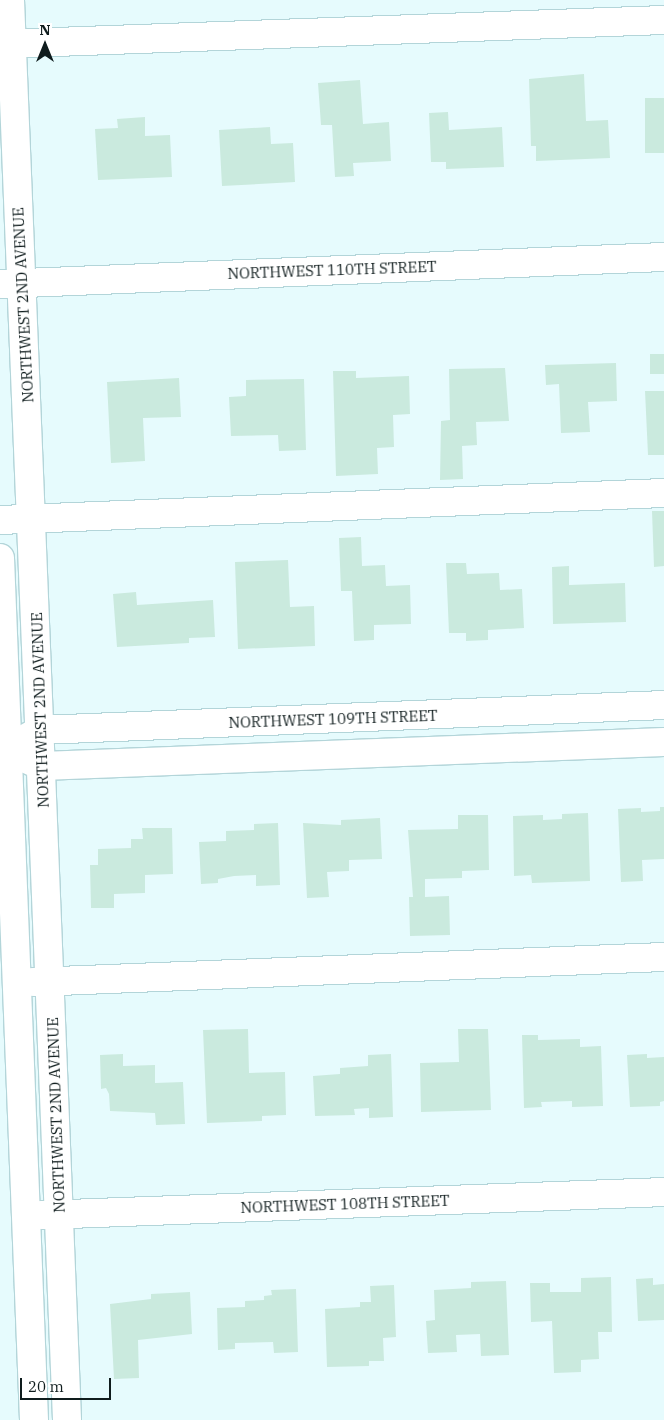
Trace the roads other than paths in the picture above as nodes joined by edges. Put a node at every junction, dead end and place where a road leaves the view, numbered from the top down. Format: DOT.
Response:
graph roads {
  1 [pos="10,0"];
  2 [pos="664,20"];
  3 [pos="5,44"];
  4 [pos="664,257"];
  5 [pos="11,284"];
  6 [pos="664,493"];
  7 [pos="32,518"];
  8 [pos="0,520"];
  9 [pos="0,558"];
  10 [pos="652,706"];
  11 [pos="361,718"];
  12 [pos="40,730"];
  13 [pos="653,742"];
  14 [pos="3,749"];
  15 [pos="363,753"];
  16 [pos="42,766"];
  17 [pos="664,957"];
  18 [pos="51,982"];
  19 [pos="16,983"];
  20 [pos="664,1192"];
  21 [pos="60,1214"];
  22 [pos="25,1215"];
  23 [pos="34,1420"];
  24 [pos="67,1420"];
  1 -- 3 [label="street, NORTHWEST 2ND AVENUE"];
  2 -- 3 [label="street"];
  3 -- 5 [label="street, NORTHWEST 2ND AVENUE"];
  4 -- 5 [label="street, NORTHWEST 110TH STREET"];
  5 -- 7 [label="street, NORTHWEST 2ND AVENUE"];
  6 -- 7 [label="street"];
  7 -- 8 [label="street"];
  7 -- 12 [label="street, NORTHWEST 2ND AVENUE"];
  9 -- 14 [label="street"];
  10 -- 11 [label="street, NORTHWEST 109TH STREET"];
  10 -- 13 [label="street"];
  11 -- 12 [label="street, NORTHWEST 109TH STREET"];
  11 -- 15 [label="street"];
  12 -- 14 [label="street, NORTHWEST 109TH STREET"];
  12 -- 16 [label="street, NORTHWEST 2ND AVENUE"];
  13 -- 15 [label="street"];
  14 -- 16 [label="street"];
  14 -- 19 [label="street"];
  15 -- 16 [label="street"];
  16 -- 18 [label="street, NORTHWEST 2ND AVENUE"];
  17 -- 18 [label="street"];
  18 -- 19 [label="street"];
  18 -- 21 [label="street, NORTHWEST 2ND AVENUE"];
  19 -- 22 [label="street"];
  20 -- 21 [label="street, NORTHWEST 108TH STREET"];
  21 -- 22 [label="street, NORTHWEST 108TH STREET"];
  21 -- 24 [label="street, NORTHWEST 2ND AVENUE"];
  22 -- 23 [label="street"];
}
